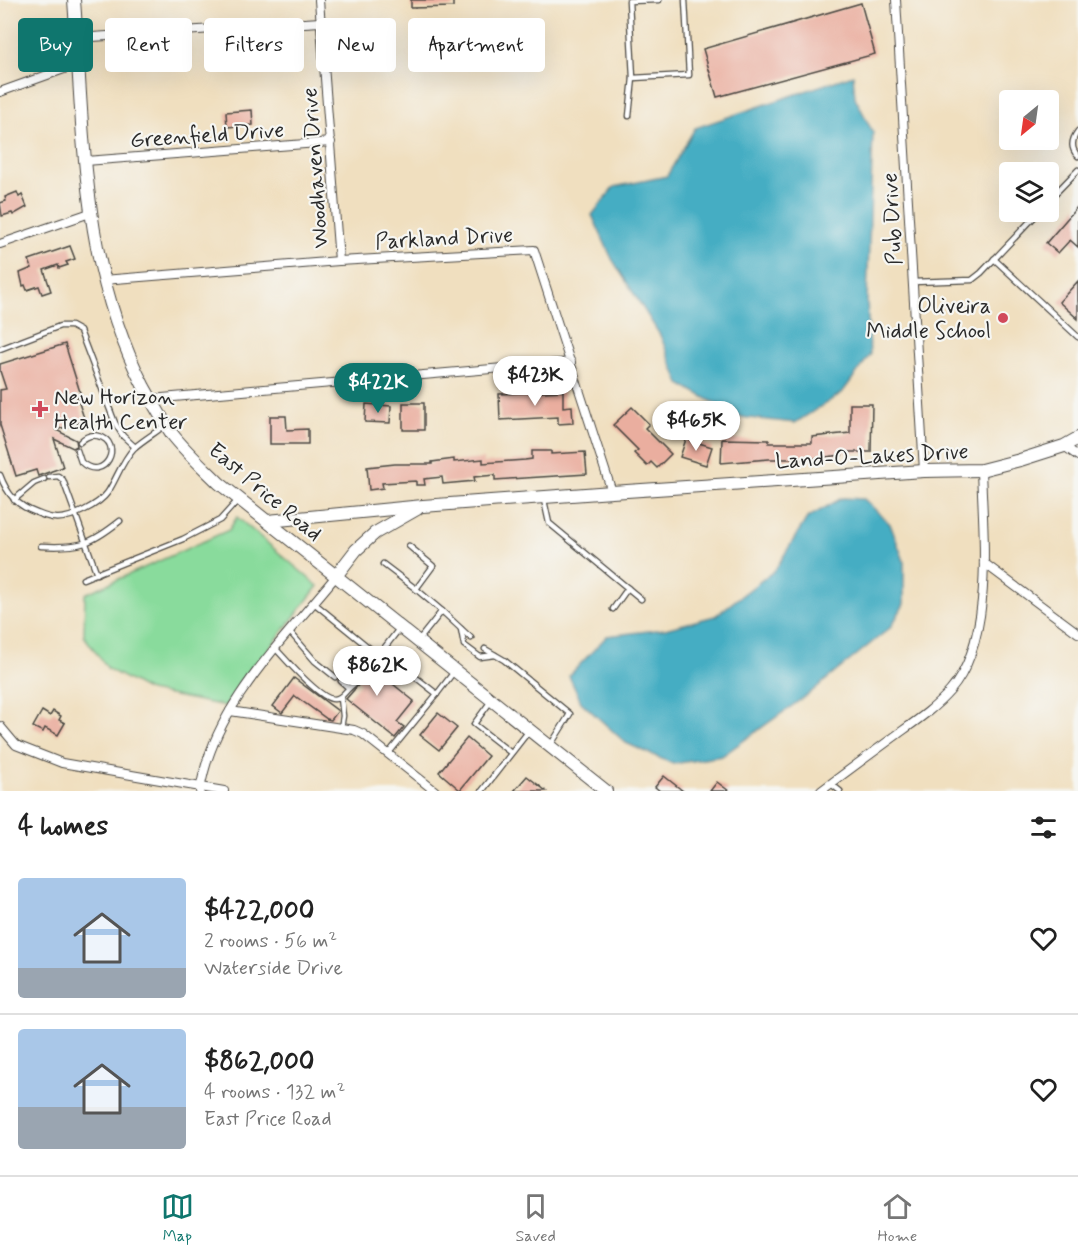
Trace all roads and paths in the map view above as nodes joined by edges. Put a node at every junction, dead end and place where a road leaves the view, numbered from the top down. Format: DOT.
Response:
graph roads {
  1 [pos="74,0"];
  2 [pos="319,0"];
  3 [pos="659,0"];
  4 [pos="685,0"];
  5 [pos="896,0"];
  6 [pos="75,18"];
  7 [pos="320,18"];
  8 [pos="316,22"];
  9 [pos="93,37"];
  10 [pos="56,72"];
  11 [pos="79,72"];
  12 [pos="325,72"];
  13 [pos="633,78"];
  14 [pos="0,92"];
  15 [pos="628,116"];
  16 [pos="1078,131"];
  17 [pos="331,142"];
  18 [pos="1078,156"];
  19 [pos="86,161"];
  20 [pos="1078,170"];
  21 [pos="1059,190"];
  22 [pos="90,213"];
  23 [pos="1029,222"];
  24 [pos="0,244"];
  25 [pos="994,259"];
  26 [pos="339,261"];
  27 [pos="103,280"];
  28 [pos="913,282"];
  29 [pos="1078,337"];
  30 [pos="0,349"];
  31 [pos="571,362"];
  32 [pos="151,399"];
  33 [pos="167,425"];
  34 [pos="1078,438"];
  35 [pos="80,442"];
  36 [pos="1064,446"];
  37 [pos="135,447"];
  38 [pos="77,450"];
  39 [pos="1078,456"];
  40 [pos="109,460"];
  41 [pos="121,467"];
  42 [pos="981,470"];
  43 [pos="924,471"];
  44 [pos="0,475"];
  45 [pos="612,492"];
  46 [pos="543,497"];
  47 [pos="239,498"];
  48 [pos="14,500"];
  49 [pos="423,506"];
  50 [pos="76,514"];
  51 [pos="120,521"];
  52 [pos="268,521"];
  53 [pos="86,544"];
  54 [pos="41,546"];
  55 [pos="409,546"];
  56 [pos="984,563"];
  57 [pos="383,564"];
  58 [pos="97,574"];
  59 [pos="336,576"];
  60 [pos="84,579"];
  61 [pos="628,588"];
  62 [pos="416,589"];
  63 [pos="641,599"];
  64 [pos="314,603"];
  65 [pos="613,609"];
  66 [pos="442,611"];
  67 [pos="400,627"];
  68 [pos="461,628"];
  69 [pos="290,632"];
  70 [pos="1078,633"];
  71 [pos="471,638"];
  72 [pos="418,641"];
  73 [pos="276,649"];
  74 [pos="485,649"];
  75 [pos="380,651"];
  76 [pos="495,655"];
  77 [pos="366,669"];
  78 [pos="455,671"];
  79 [pos="335,677"];
  80 [pos="341,681"];
  81 [pos="356,682"];
  82 [pos="349,688"];
  83 [pos="437,694"];
  84 [pos="340,698"];
  85 [pos="492,700"];
  86 [pos="230,711"];
  87 [pos="0,726"];
  88 [pos="341,728"];
  89 [pos="530,730"];
  90 [pos="550,746"];
  91 [pos="511,753"];
  92 [pos="388,754"];
  93 [pos="831,784"];
  94 [pos="200,789"];
  95 [pos="224,791"];
  96 [pos="435,791"];
  97 [pos="482,791"];
  98 [pos="606,791"];
  99 [pos="820,791"];
  100 [pos="840,791"];
  1 -- 6 [label="main road, East Price Road"];
  2 -- 7 [label="street, Woodhaven Drive"];
  3 -- 13 [label="lane"];
  4 -- 13 [label="lane"];
  5 -- 28 [label="street, Pub Drive"];
  8 -- 9 [label="street"];
  10 -- 14 [label="street"];
  11 -- 19 [label="main road, East Price Road"];
  12 -- 17 [label="street, Woodhaven Drive"];
  13 -- 15 [label="lane"];
  16 -- 18 [label="lane"];
  17 -- 19 [label="street, Greenfield Drive"];
  17 -- 26 [label="street, Woodhaven Drive"];
  19 -- 22 [label="main road, East Price Road"];
  20 -- 21 [label="lane"];
  22 -- 24 [label="street"];
  22 -- 27 [label="main road, East Price Road"];
  23 -- 25 [label="lane"];
  25 -- 28 [label="lane"];
  25 -- 29 [label="lane"];
  26 -- 27 [label="street, Parkland Drive"];
  26 -- 31 [label="street, Parkland Drive"];
  27 -- 32 [label="main road, East Price Road"];
  28 -- 43 [label="street, Pub Drive"];
  30 -- 37 [label="lane"];
  31 -- 32 [label="street"];
  31 -- 45 [label="street, Parkland Drive"];
  32 -- 33 [label="main road, East Price Road"];
  33 -- 37 [label="lane"];
  33 -- 47 [label="main road, East Price Road"];
  34 -- 36 [label="main road, Land-O-Lakes Drive"];
  35 -- 40 [label="lane"];
  36 -- 39 [label="street"];
  36 -- 42 [label="main road, Land-O-Lakes Drive"];
  37 -- 41 [label="lane"];
  38 -- 40 [label="lane"];
  40 -- 41 [label="lane"];
  41 -- 50 [label="lane"];
  42 -- 43 [label="main road, Land-O-Lakes Drive"];
  42 -- 56 [label="street"];
  43 -- 45 [label="main road, Land-O-Lakes Drive"];
  44 -- 48 [label="lane"];
  45 -- 46 [label="main road, Land-O-Lakes Drive"];
  46 -- 49 [label="main road, Land-O-Lakes Drive"];
  46 -- 61 [label="lane"];
  47 -- 52 [label="main road, East Price Road"];
  47 -- 58 [label="lane"];
  48 -- 50 [label="lane"];
  48 -- 50 [label="lane"];
  49 -- 52 [label="main road"];
  49 -- 59 [label="main road, Land-O-Lakes Drive"];
  50 -- 53 [label="lane"];
  51 -- 53 [label="lane"];
  52 -- 59 [label="main road, East Price Road"];
  53 -- 54 [label="lane"];
  53 -- 58 [label="lane"];
  55 -- 62 [label="lane"];
  56 -- 70 [label="street"];
  56 -- 93 [label="street"];
  57 -- 62 [label="lane"];
  58 -- 60 [label="lane"];
  59 -- 64 [label="street, Land-O-Lakes Drive"];
  59 -- 67 [label="main road, East Price Road"];
  61 -- 63 [label="lane"];
  61 -- 65 [label="lane"];
  62 -- 66 [label="lane"];
  64 -- 69 [label="street, Land-O-Lakes Drive"];
  64 -- 75 [label="lane"];
  66 -- 68 [label="lane"];
  66 -- 72 [label="lane"];
  67 -- 72 [label="main road, East Price Road"];
  67 -- 75 [label="lane"];
  68 -- 71 [label="lane"];
  68 -- 76 [label="lane"];
  69 -- 73 [label="street, Land-O-Lakes Drive"];
  69 -- 79 [label="lane"];
  72 -- 78 [label="main road, East Price Road"];
  73 -- 84 [label="lane"];
  73 -- 86 [label="street, Land-O-Lakes Drive"];
  74 -- 76 [label="lane"];
  75 -- 77 [label="lane"];
  75 -- 83 [label="lane"];
  76 -- 90 [label="lane"];
  78 -- 83 [label="lane"];
  78 -- 85 [label="main road, East Price Road"];
  80 -- 82 [label="lane"];
  81 -- 82 [label="lane"];
  82 -- 84 [label="lane"];
  83 -- 92 [label="lane"];
  84 -- 88 [label="lane"];
  85 -- 89 [label="main road, East Price Road"];
  85 -- 91 [label="lane"];
  86 -- 88 [label="street"];
  86 -- 94 [label="street, Land-O-Lakes Drive"];
  87 -- 94 [label="street"];
  88 -- 92 [label="street"];
  89 -- 90 [label="main road, East Price Road"];
  89 -- 91 [label="lane"];
  90 -- 98 [label="main road, East Price Road"];
  91 -- 97 [label="lane"];
  92 -- 96 [label="street"];
  93 -- 99 [label="street"];
  93 -- 100 [label="lane"];
  94 -- 95 [label="street"];
}
